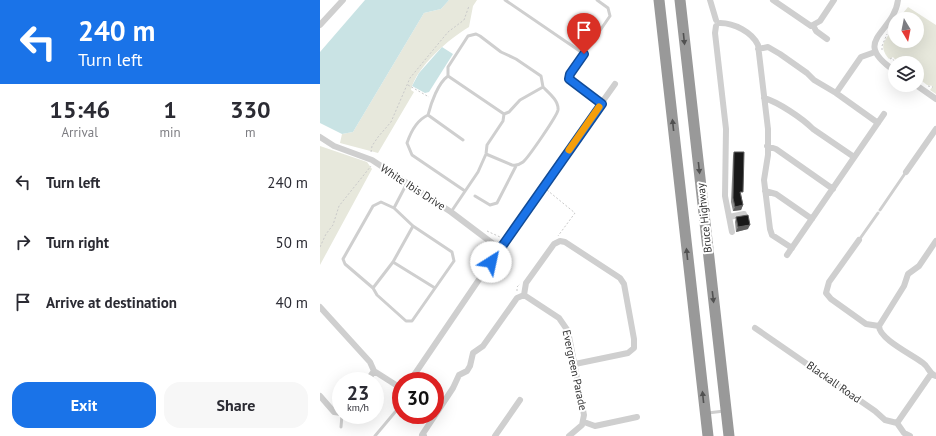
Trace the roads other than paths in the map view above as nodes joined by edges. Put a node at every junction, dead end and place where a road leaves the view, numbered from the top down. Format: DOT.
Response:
graph roads {
  1 [pos="343,0"];
  2 [pos="505,0"];
  3 [pos="597,0"];
  4 [pos="659,0"];
  5 [pos="680,0"];
  6 [pos="710,0"];
  7 [pos="773,0"];
  8 [pos="834,0"];
  9 [pos="898,0"];
  10 [pos="717,23"];
  11 [pos="320,25"];
  12 [pos="813,25"];
  13 [pos="827,39"];
  14 [pos="758,49"];
  15 [pos="875,52"];
  16 [pos="584,54"];
  17 [pos="888,66"];
  18 [pos="448,76"];
  19 [pos="615,84"];
  20 [pos="543,87"];
  21 [pos="924,91"];
  22 [pos="836,93"];
  23 [pos="764,98"];
  24 [pos="936,99"];
  25 [pos="602,104"];
  26 [pos="504,114"];
  27 [pos="884,114"];
  28 [pos="428,115"];
  29 [pos="878,123"];
  30 [pos="936,129"];
  31 [pos="320,137"];
  32 [pos="463,140"];
  33 [pos="767,146"];
  34 [pos="486,154"];
  35 [pos="854,157"];
  36 [pos="516,166"];
  37 [pos="906,172"];
  38 [pos="407,183"];
  39 [pos="833,189"];
  40 [pos="465,191"];
  41 [pos="765,191"];
  42 [pos="476,196"];
  43 [pos="394,208"];
  44 [pos="451,212"];
  45 [pos="744,214"];
  46 [pos="729,217"];
  47 [pos="812,219"];
  48 [pos="413,226"];
  49 [pos="732,232"];
  50 [pos="859,240"];
  51 [pos="936,241"];
  52 [pos="792,248"];
  53 [pos="500,249"];
  54 [pos="787,255"];
  55 [pos="393,262"];
  56 [pos="374,288"];
  57 [pos="435,288"];
  58 [pos="524,295"];
  59 [pos="320,307"];
  60 [pos="878,326"];
  61 [pos="755,328"];
  62 [pos="575,364"];
  63 [pos="374,372"];
  64 [pos="416,372"];
  65 [pos="934,375"];
  66 [pos="320,396"];
  67 [pos="520,400"];
  68 [pos="332,410"];
  69 [pos="726,411"];
  70 [pos="705,413"];
  71 [pos="392,416"];
  72 [pos="637,418"];
  73 [pos="584,422"];
  74 [pos="897,423"];
  75 [pos="342,424"];
  76 [pos="342,427"];
  77 [pos="375,436"];
  78 [pos="423,436"];
  79 [pos="495,436"];
  80 [pos="569,436"];
  81 [pos="708,436"];
  82 [pos="729,436"];
  83 [pos="910,436"];
  1 -- 11 [label="street"];
  2 -- 16 [label="lane"];
  3 -- 16 [label="lane"];
  70 -- 4 [label="highway, Bruce Highway, one-way"];
  5 -- 69 [label="highway, Bruce Highway, one-way"];
  6 -- 10 [label="street"];
  7 -- 12 [label="street"];
  8 -- 12 [label="street"];
  9 -- 15 [label="street"];
  10 -- 14 [label="street"];
  10 -- 46 [label="street"];
  12 -- 13 [label="street"];
  14 -- 22 [label="street"];
  14 -- 23 [label="street"];
  15 -- 17 [label="street"];
  15 -- 22 [label="street"];
  16 -- 25 [label="lane"];
  18 -- 20 [label="lane"];
  18 -- 26 [label="lane"];
  18 -- 28 [label="lane"];
  19 -- 25 [label="street"];
  20 -- 26 [label="lane"];
  20 -- 36 [label="lane"];
  21 -- 24 [label="street"];
  22 -- 29 [label="street"];
  23 -- 33 [label="street"];
  23 -- 35 [label="street"];
  25 -- 53 [label="street"];
  26 -- 34 [label="lane"];
  27 -- 29 [label="street"];
  28 -- 32 [label="lane"];
  28 -- 40 [label="lane"];
  29 -- 35 [label="street"];
  30 -- 37 [label="street"];
  31 -- 38 [label="street, White Ibis Drive"];
  33 -- 39 [label="street"];
  33 -- 41 [label="street"];
  34 -- 36 [label="lane"];
  34 -- 40 [label="lane"];
  35 -- 39 [label="street"];
  36 -- 42 [label="lane"];
  37 -- 50 [label="lane"];
  38 -- 43 [label="lane"];
  38 -- 44 [label="street, White Ibis Drive"];
  39 -- 47 [label="street"];
  40 -- 44 [label="lane"];
  41 -- 47 [label="street"];
  41 -- 52 [label="street"];
  43 -- 48 [label="lane"];
  43 -- 56 [label="lane"];
  44 -- 53 [label="street, White Ibis Drive"];
  45 -- 46 [label="street"];
  46 -- 49 [label="street"];
  47 -- 52 [label="street"];
  48 -- 55 [label="lane"];
  48 -- 57 [label="lane"];
  50 -- 60 [label="street"];
  51 -- 60 [label="street"];
  52 -- 54 [label="street"];
  53 -- 64 [label="street"];
  55 -- 56 [label="lane"];
  55 -- 57 [label="lane"];
  56 -- 57 [label="lane"];
  58 -- 62 [label="street, Evergreen Parade"];
  58 -- 62 [label="street"];
  58 -- 78 [label="street"];
  59 -- 63 [label="street"];
  60 -- 65 [label="street"];
  61 -- 74 [label="street, Blackall Road"];
  62 -- 73 [label="street, Evergreen Parade"];
  65 -- 74 [label="street"];
  66 -- 68 [label="street"];
  67 -- 79 [label="street"];
  69 -- 70 [label="lane"];
  69 -- 82 [label="highway, Bruce Highway"];
  70 -- 81 [label="highway, Bruce Highway"];
  71 -- 77 [label="lane"];
  72 -- 73 [label="street"];
  73 -- 80 [label="street, Evergreen Parade"];
  74 -- 83 [label="street, Blackall Road"];
  75 -- 76 [label="lane"];
}
